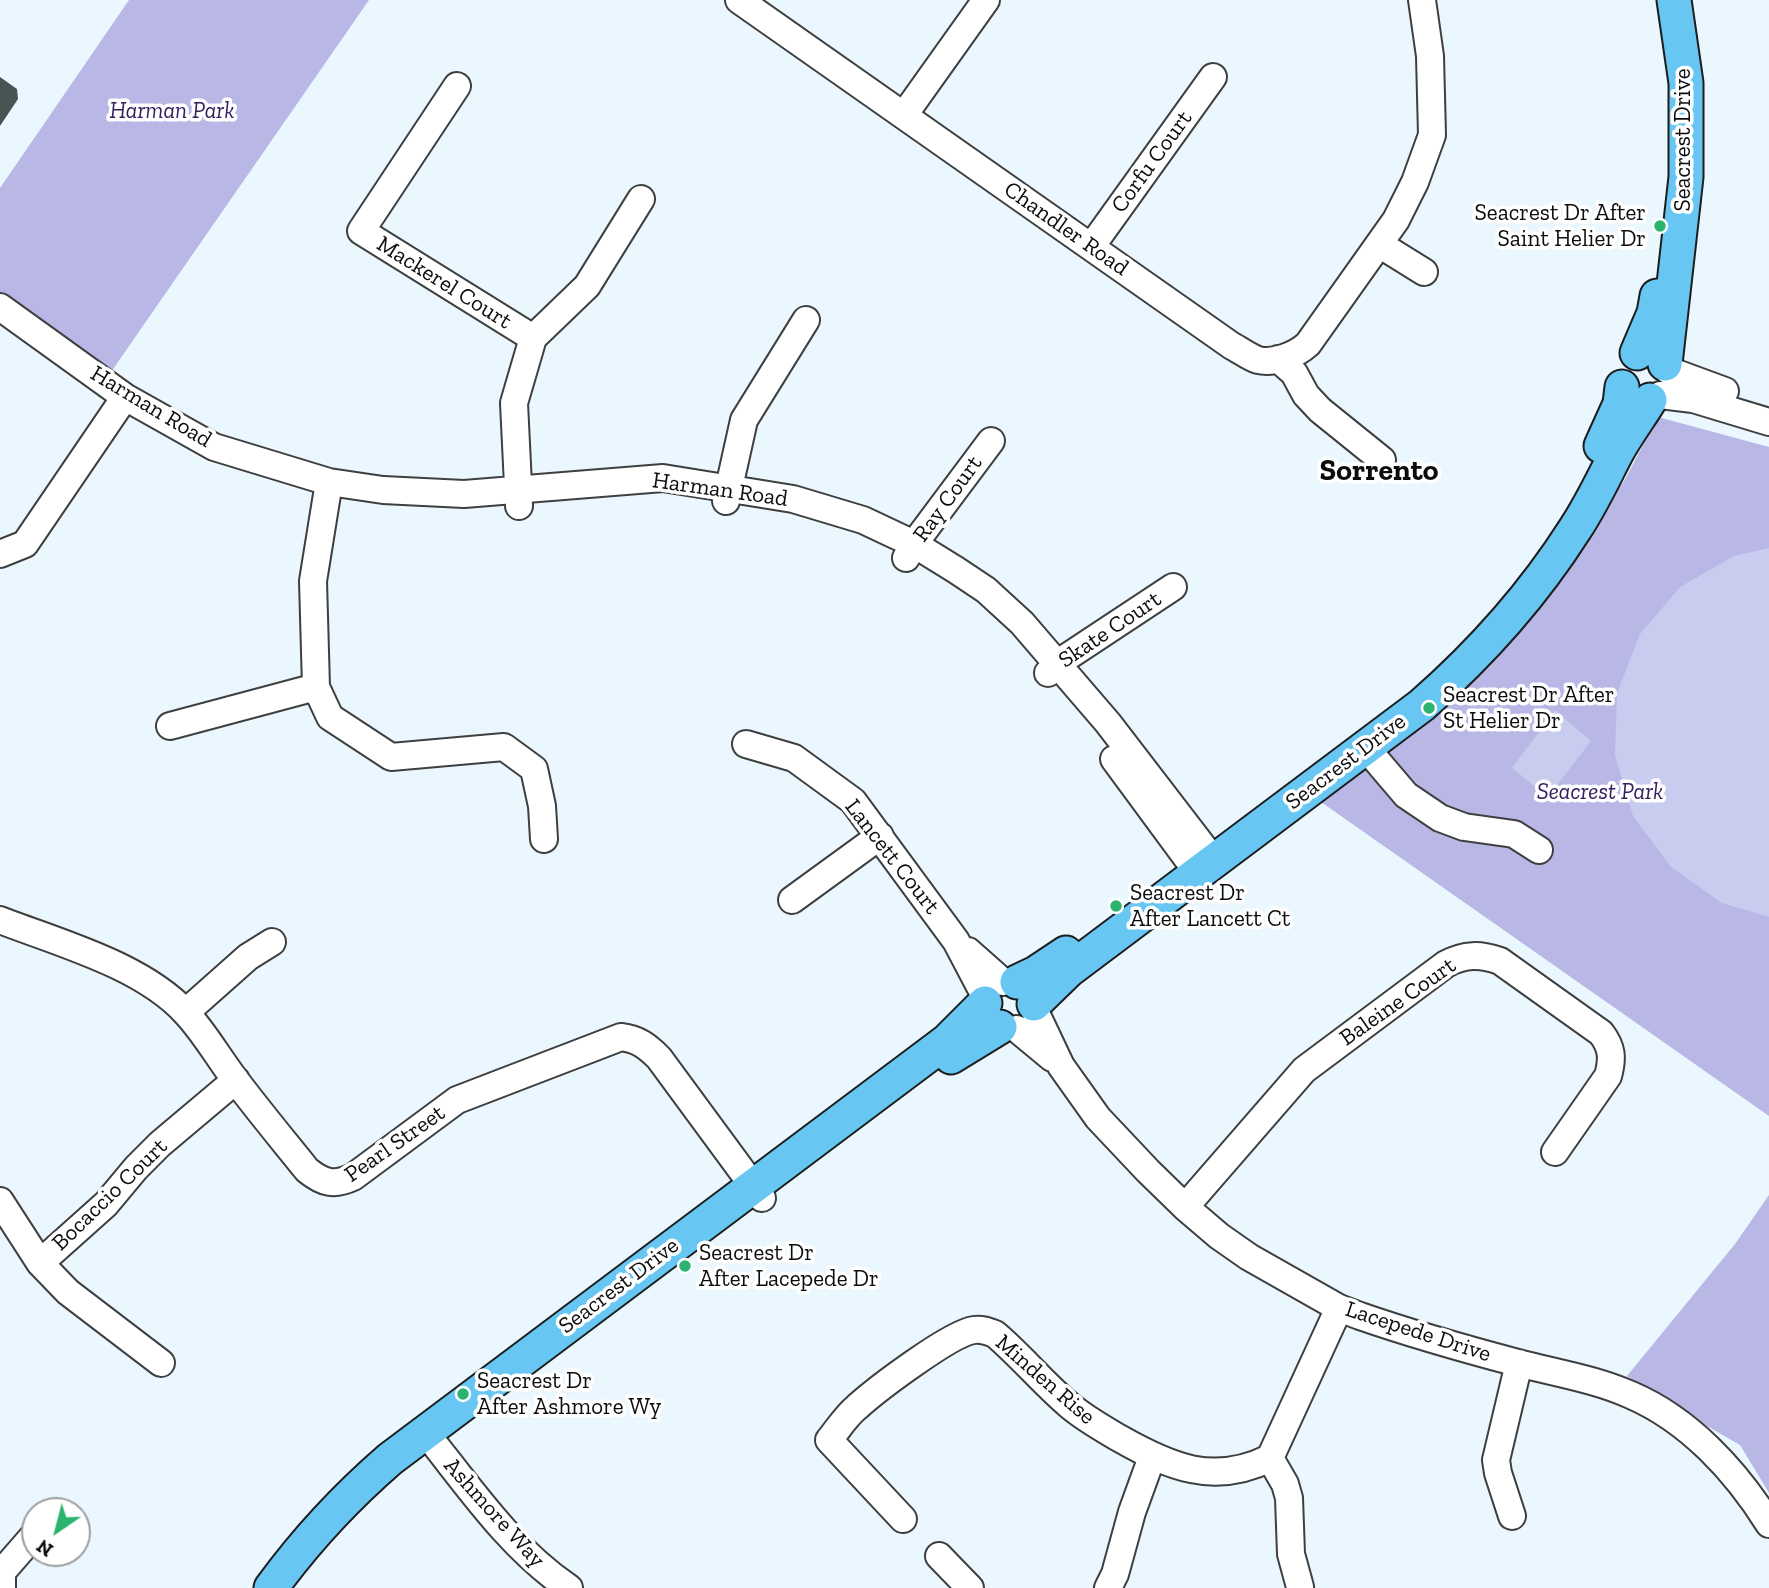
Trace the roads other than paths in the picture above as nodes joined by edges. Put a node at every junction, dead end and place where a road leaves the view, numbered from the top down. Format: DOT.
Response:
graph roads {
  1 [pos="739,0"];
  2 [pos="986,0"];
  3 [pos="1422,0"];
  4 [pos="1661,0"];
  5 [pos="1674,0"];
  6 [pos="1213,76"];
  7 [pos="457,86"];
  8 [pos="904,115"];
  9 [pos="641,199"];
  10 [pos="1379,244"];
  11 [pos="1091,247"];
  12 [pos="1424,272"];
  13 [pos="0,307"];
  14 [pos="806,320"];
  15 [pos="0,324"];
  16 [pos="533,338"];
  17 [pos="1278,359"];
  18 [pos="1650,378"];
  19 [pos="121,403"];
  20 [pos="1769,405"];
  21 [pos="1769,422"];
  22 [pos="991,442"];
  23 [pos="1382,460"];
  24 [pos="328,490"];
  25 [pos="727,494"];
  26 [pos="518,498"];
  27 [pos="910,551"];
  28 [pos="0,554"];
  29 [pos="1173,587"];
  30 [pos="1053,668"];
  31 [pos="316,687"];
  32 [pos="170,726"];
  33 [pos="746,744"];
  34 [pos="1366,748"];
  35 [pos="880,836"];
  36 [pos="544,839"];
  37 [pos="1539,850"];
  38 [pos="1201,861"];
  39 [pos="792,900"];
  40 [pos="0,920"];
  41 [pos="272,942"];
  42 [pos="1009,1004"];
  43 [pos="186,1012"];
  44 [pos="236,1080"];
  45 [pos="1555,1153"];
  46 [pos="757,1191"];
  47 [pos="0,1201"];
  48 [pos="1185,1207"];
  49 [pos="40,1263"];
  50 [pos="1339,1308"];
  51 [pos="162,1363"];
  52 [pos="1519,1363"];
  53 [pos="429,1438"];
  54 [pos="1152,1457"];
  55 [pos="1270,1458"];
  56 [pos="1512,1516"];
  57 [pos="903,1519"];
  58 [pos="1769,1524"];
  59 [pos="21,1550"];
  60 [pos="939,1556"];
  61 [pos="1300,1587"];
  62 [pos="2,1588"];
  63 [pos="271,1588"];
  64 [pos="289,1588"];
  65 [pos="569,1588"];
  66 [pos="970,1588"];
  67 [pos="1108,1588"];
  1 -- 8 [label="street, Chandler Road"];
  2 -- 8 [label="street"];
  3 -- 10 [label="street"];
  4 -- 18 [label="main road, Seacrest Drive"];
  5 -- 18 [label="main road, Seacrest Drive"];
  6 -- 11 [label="street, Corfu Court"];
  7 -- 16 [label="street, Mackerel Court"];
  8 -- 11 [label="street, Chandler Road"];
  9 -- 16 [label="street"];
  10 -- 12 [label="street"];
  10 -- 17 [label="street"];
  11 -- 17 [label="street, Chandler Road"];
  13 -- 19 [label="street, Harman Road"];
  14 -- 25 [label="street"];
  15 -- 19 [label="street, Harman Road"];
  16 -- 26 [label="street"];
  17 -- 23 [label="street"];
  18 -- 20 [label="street"];
  18 -- 21 [label="street"];
  18 -- 34 [label="main road, Seacrest Drive"];
  18 -- 38 [label="main road, Seacrest Drive"];
  19 -- 24 [label="street, Harman Road"];
  19 -- 28 [label="street"];
  22 -- 27 [label="street, Ray Court"];
  24 -- 26 [label="street, Harman Road"];
  24 -- 31 [label="street"];
  25 -- 26 [label="street, Harman Road"];
  25 -- 27 [label="street, Harman Road"];
  27 -- 30 [label="street, Harman Road"];
  29 -- 30 [label="street, Skate Court"];
  30 -- 38 [label="street, Harman Road"];
  31 -- 32 [label="street"];
  31 -- 36 [label="street"];
  33 -- 35 [label="street, Lancett Court"];
  34 -- 37 [label="street"];
  34 -- 38 [label="main road, Seacrest Drive"];
  35 -- 39 [label="street"];
  35 -- 42 [label="street, Lancett Court"];
  38 -- 42 [label="main road, Seacrest Drive"];
  40 -- 43 [label="street, Pearl Street"];
  41 -- 43 [label="street"];
  42 -- 46 [label="main road, Seacrest Drive"];
  42 -- 48 [label="street, Lacepede Drive"];
  43 -- 44 [label="street, Pearl Street"];
  44 -- 46 [label="street, Pearl Street"];
  44 -- 49 [label="street, Bocaccio Court"];
  45 -- 48 [label="street, Baleine Court"];
  46 -- 53 [label="main road, Seacrest Drive"];
  47 -- 49 [label="street"];
  48 -- 50 [label="street, Lacepede Drive"];
  49 -- 51 [label="street, Bocaccio Court"];
  50 -- 52 [label="street, Lacepede Drive"];
  50 -- 55 [label="street"];
  52 -- 56 [label="street"];
  52 -- 58 [label="street, Lacepede Drive"];
  53 -- 63 [label="main road, Seacrest Drive"];
  53 -- 64 [label="main road, Seacrest Drive"];
  53 -- 65 [label="street, Ashmore Way"];
  54 -- 55 [label="street, Minden Rise"];
  54 -- 57 [label="street, Minden Rise"];
  54 -- 67 [label="street"];
  55 -- 61 [label="street"];
  59 -- 62 [label="street"];
  60 -- 66 [label="street"];
}
